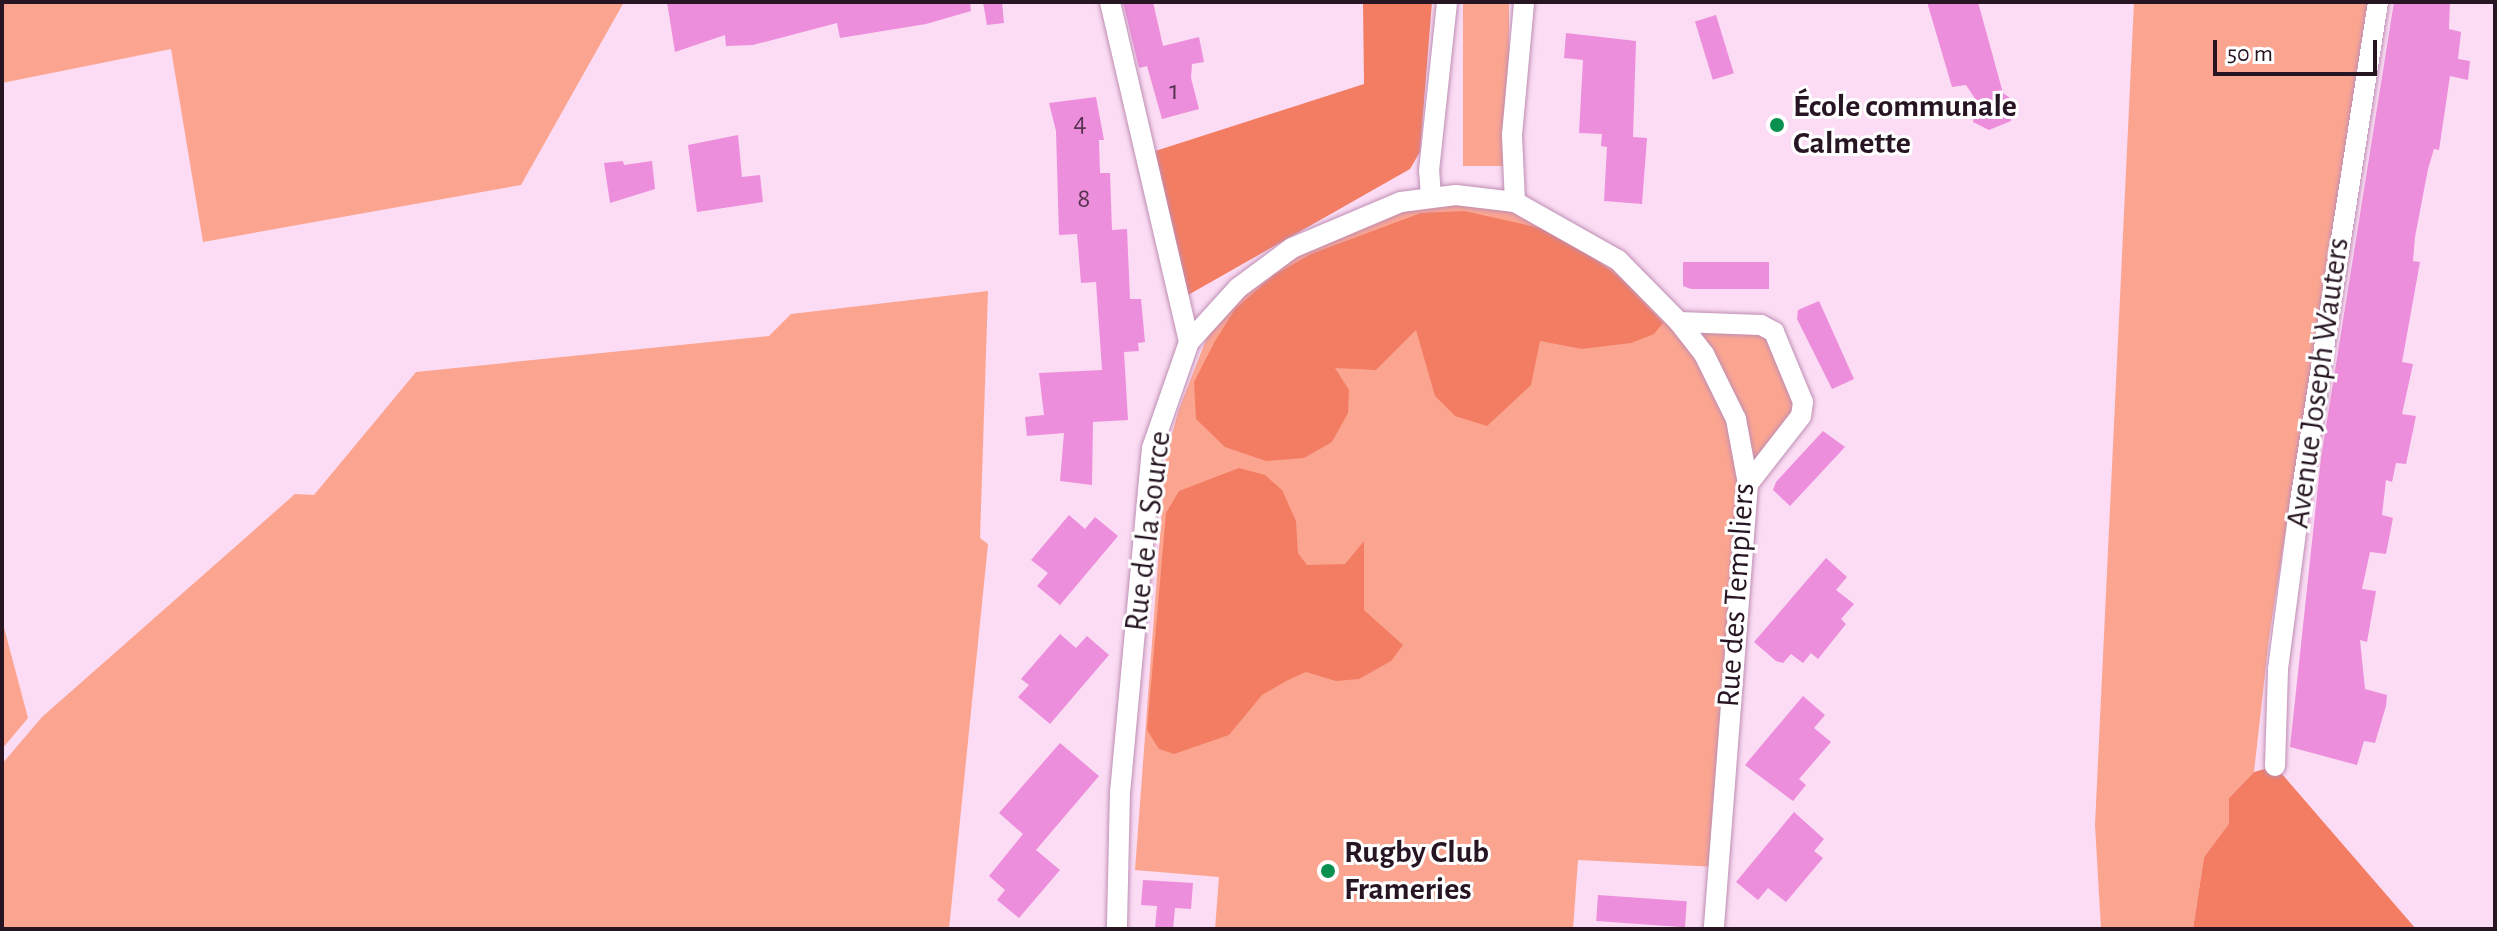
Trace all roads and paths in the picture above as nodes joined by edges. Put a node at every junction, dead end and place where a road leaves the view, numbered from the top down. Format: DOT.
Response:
graph roads {
  1 [pos="1110,2"];
  2 [pos="1447,2"];
  3 [pos="1524,2"];
  4 [pos="2378,2"];
  5 [pos="1431,197"];
  6 [pos="1515,202"];
  7 [pos="1679,322"];
  8 [pos="1189,342"];
  9 [pos="1748,484"];
  10 [pos="2275,766"];
  11 [pos="1117,929"];
  12 [pos="1714,929"];
  1 -- 8 [label="street"];
  2 -- 5 [label="street"];
  3 -- 6 [label="street"];
  4 -- 10 [label="street, Avenue Joseph Wauters"];
  5 -- 6 [label="street, Rue des Templiers"];
  5 -- 8 [label="street, Rue des Templiers"];
  6 -- 7 [label="street, Rue des Templiers"];
  7 -- 9 [label="street, Rue des Templiers"];
  7 -- 9 [label="street"];
  8 -- 11 [label="street, Rue de la Source"];
  9 -- 12 [label="street, Rue des Templiers"];
}
